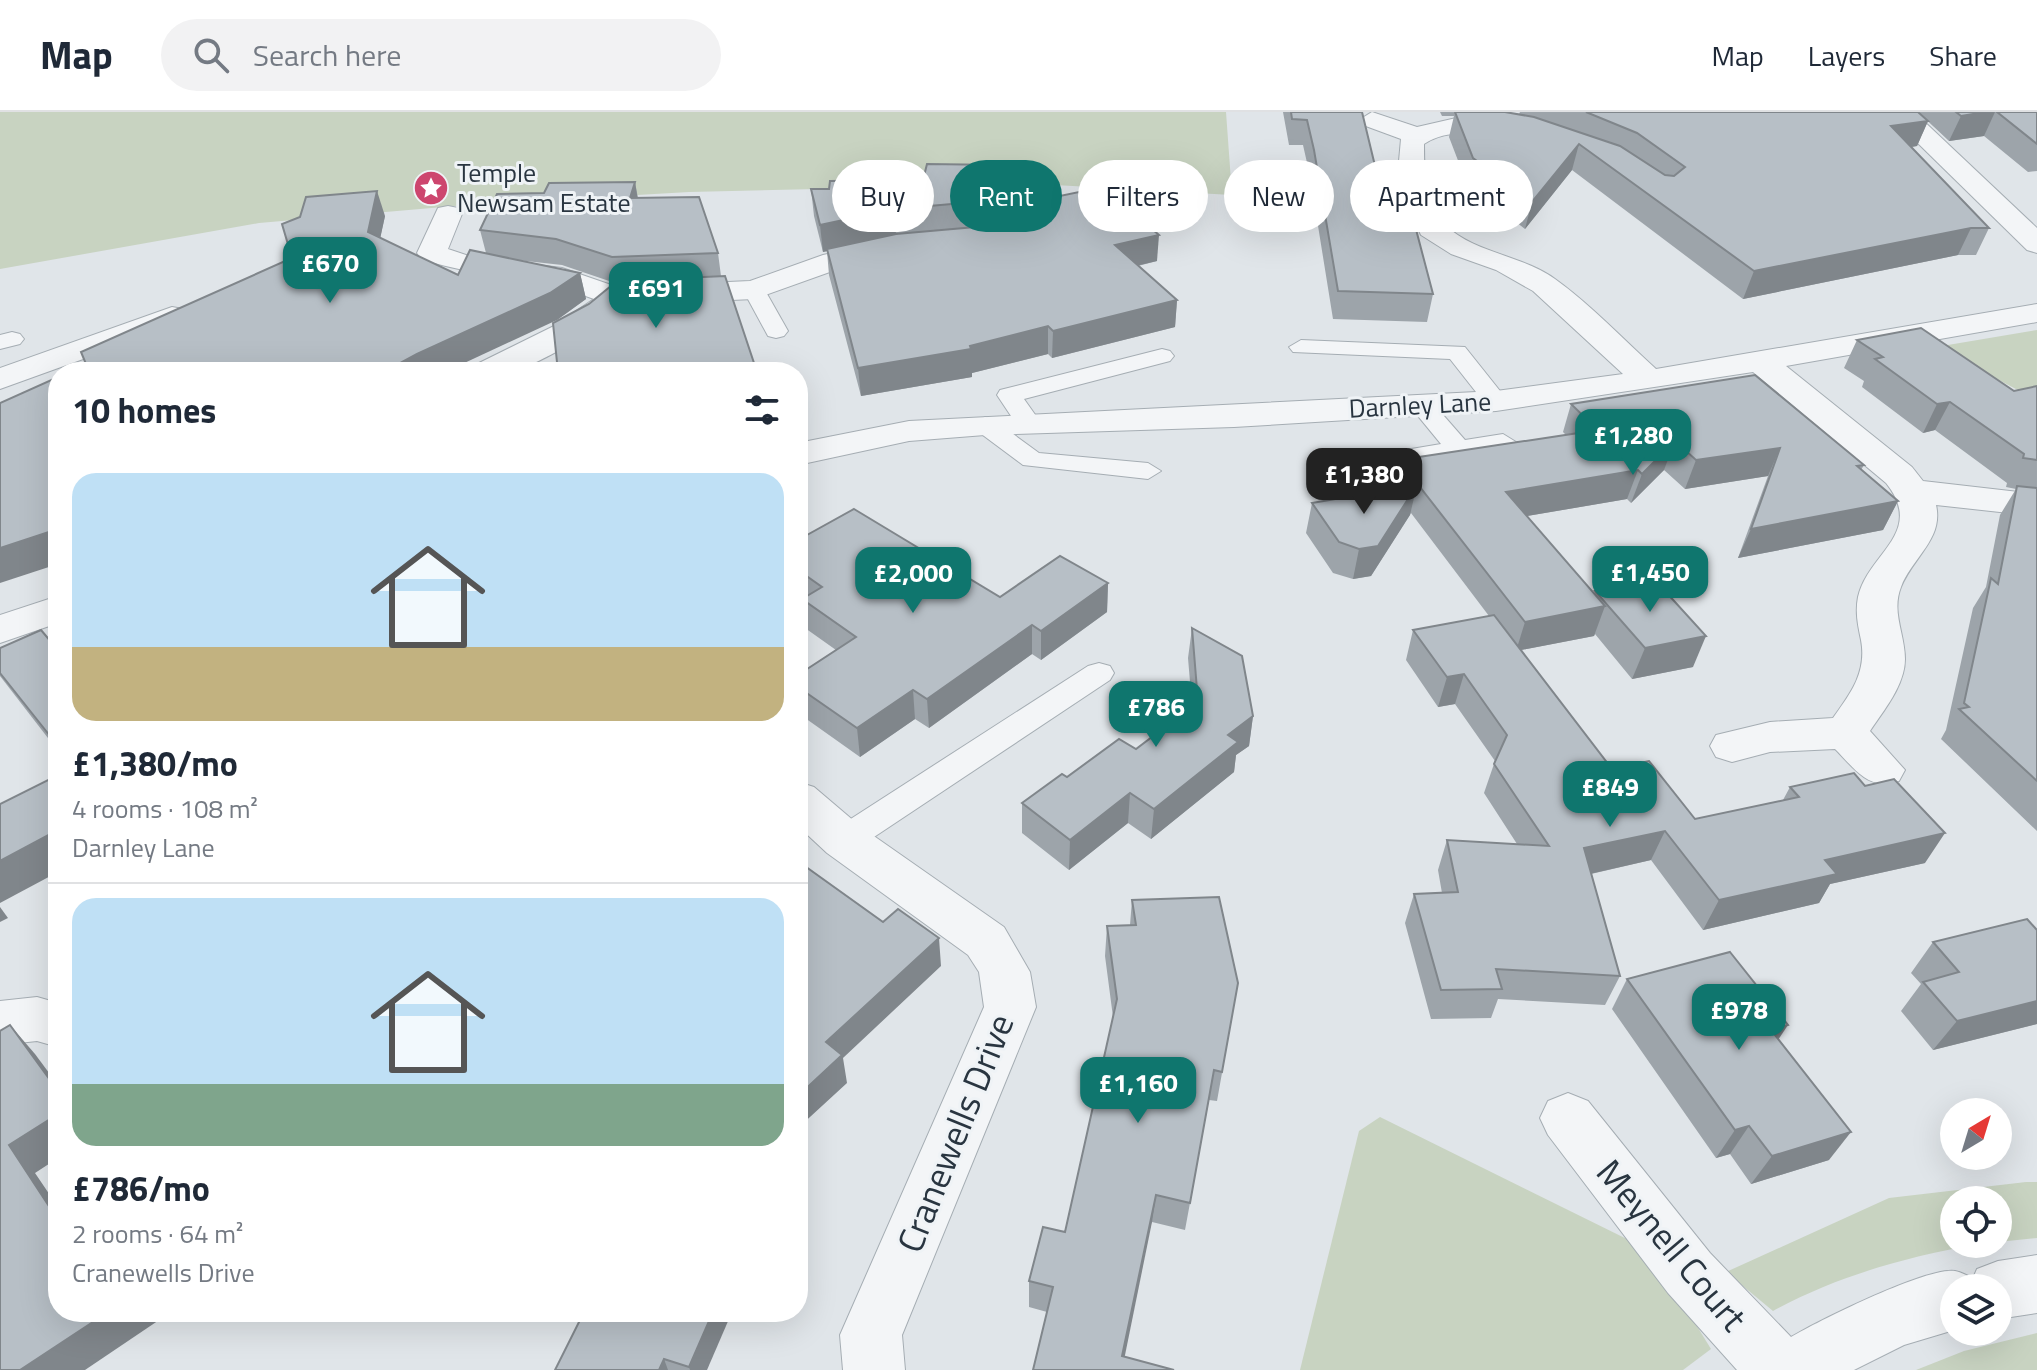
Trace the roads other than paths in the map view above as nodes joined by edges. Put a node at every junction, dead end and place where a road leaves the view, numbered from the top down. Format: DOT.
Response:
graph roads {
  1 [pos="1899,112"];
  2 [pos="1505,119"];
  3 [pos="1372,120"];
  4 [pos="1534,133"];
  5 [pos="1417,136"];
  6 [pos="448,214"];
  7 [pos="2037,244"];
  8 [pos="912,247"];
  9 [pos="754,290"];
  10 [pos="614,296"];
  11 [pos="2037,313"];
  12 [pos="172,316"];
  13 [pos="776,331"];
  14 [pos="6,340"];
  15 [pos="1301,347"];
  16 [pos="1162,356"];
  17 [pos="1760,361"];
  18 [pos="41,362"];
  19 [pos="506,362"];
  20 [pos="0,379"];
  21 [pos="1649,380"];
  22 [pos="1496,401"];
  23 [pos="1421,405"];
  24 [pos="1028,423"];
  25 [pos="985,425"];
  26 [pos="1503,442"];
  27 [pos="1459,449"];
  28 [pos="808,452"];
  29 [pos="1343,468"];
  30 [pos="1148,471"];
  31 [pos="1913,491"];
  32 [pos="2037,505"];
  33 [pos="48,613"];
  34 [pos="0,630"];
  35 [pos="1099,673"];
  36 [pos="1846,733"];
  37 [pos="1732,746"];
  38 [pos="1883,770"];
  39 [pos="808,808"];
  40 [pos="844,840"];
  41 [pos="48,1022"];
  42 [pos="0,1023"];
  43 [pos="1568,1118"];
  44 [pos="2037,1284"];
  45 [pos="2012,1288"];
  46 [pos="1940,1304"];
  47 [pos="874,1370"];
  48 [pos="1779,1370"];
  49 [pos="1794,1370"];
  1 -- 7 [label="street"];
  2 -- 4 [label="street"];
  2 -- 5 [label="street"];
  3 -- 5 [label="street"];
  5 -- 21 [label="street"];
  6 -- 10 [label="street"];
  8 -- 9 [label="street"];
  9 -- 10 [label="street"];
  9 -- 13 [label="lane"];
  10 -- 19 [label="street"];
  11 -- 17 [label="street, Darnley Lane"];
  12 -- 18 [label="street"];
  14 -- 18 [label="street"];
  15 -- 22 [label="lane"];
  16 -- 24 [label="lane"];
  17 -- 21 [label="street, Darnley Lane"];
  17 -- 31 [label="street"];
  18 -- 20 [label="street"];
  21 -- 22 [label="street, Darnley Lane"];
  22 -- 23 [label="street, Darnley Lane"];
  23 -- 24 [label="street, Darnley Lane"];
  23 -- 27 [label="lane"];
  24 -- 25 [label="street, Darnley Lane"];
  25 -- 28 [label="street, Darnley Lane"];
  25 -- 30 [label="lane"];
  26 -- 27 [label="lane"];
  27 -- 29 [label="lane"];
  31 -- 32 [label="street"];
  31 -- 36 [label="street"];
  33 -- 34 [label="street"];
  35 -- 40 [label="lane"];
  36 -- 37 [label="street"];
  36 -- 38 [label="street"];
  39 -- 40 [label="street, Cranewells Drive"];
  40 -- 47 [label="street, Cranewells Drive"];
  41 -- 42 [label="street"];
  43 -- 48 [label="street, Meynell Court"];
  44 -- 45 [label="street"];
  46 -- 49 [label="street"];
}
